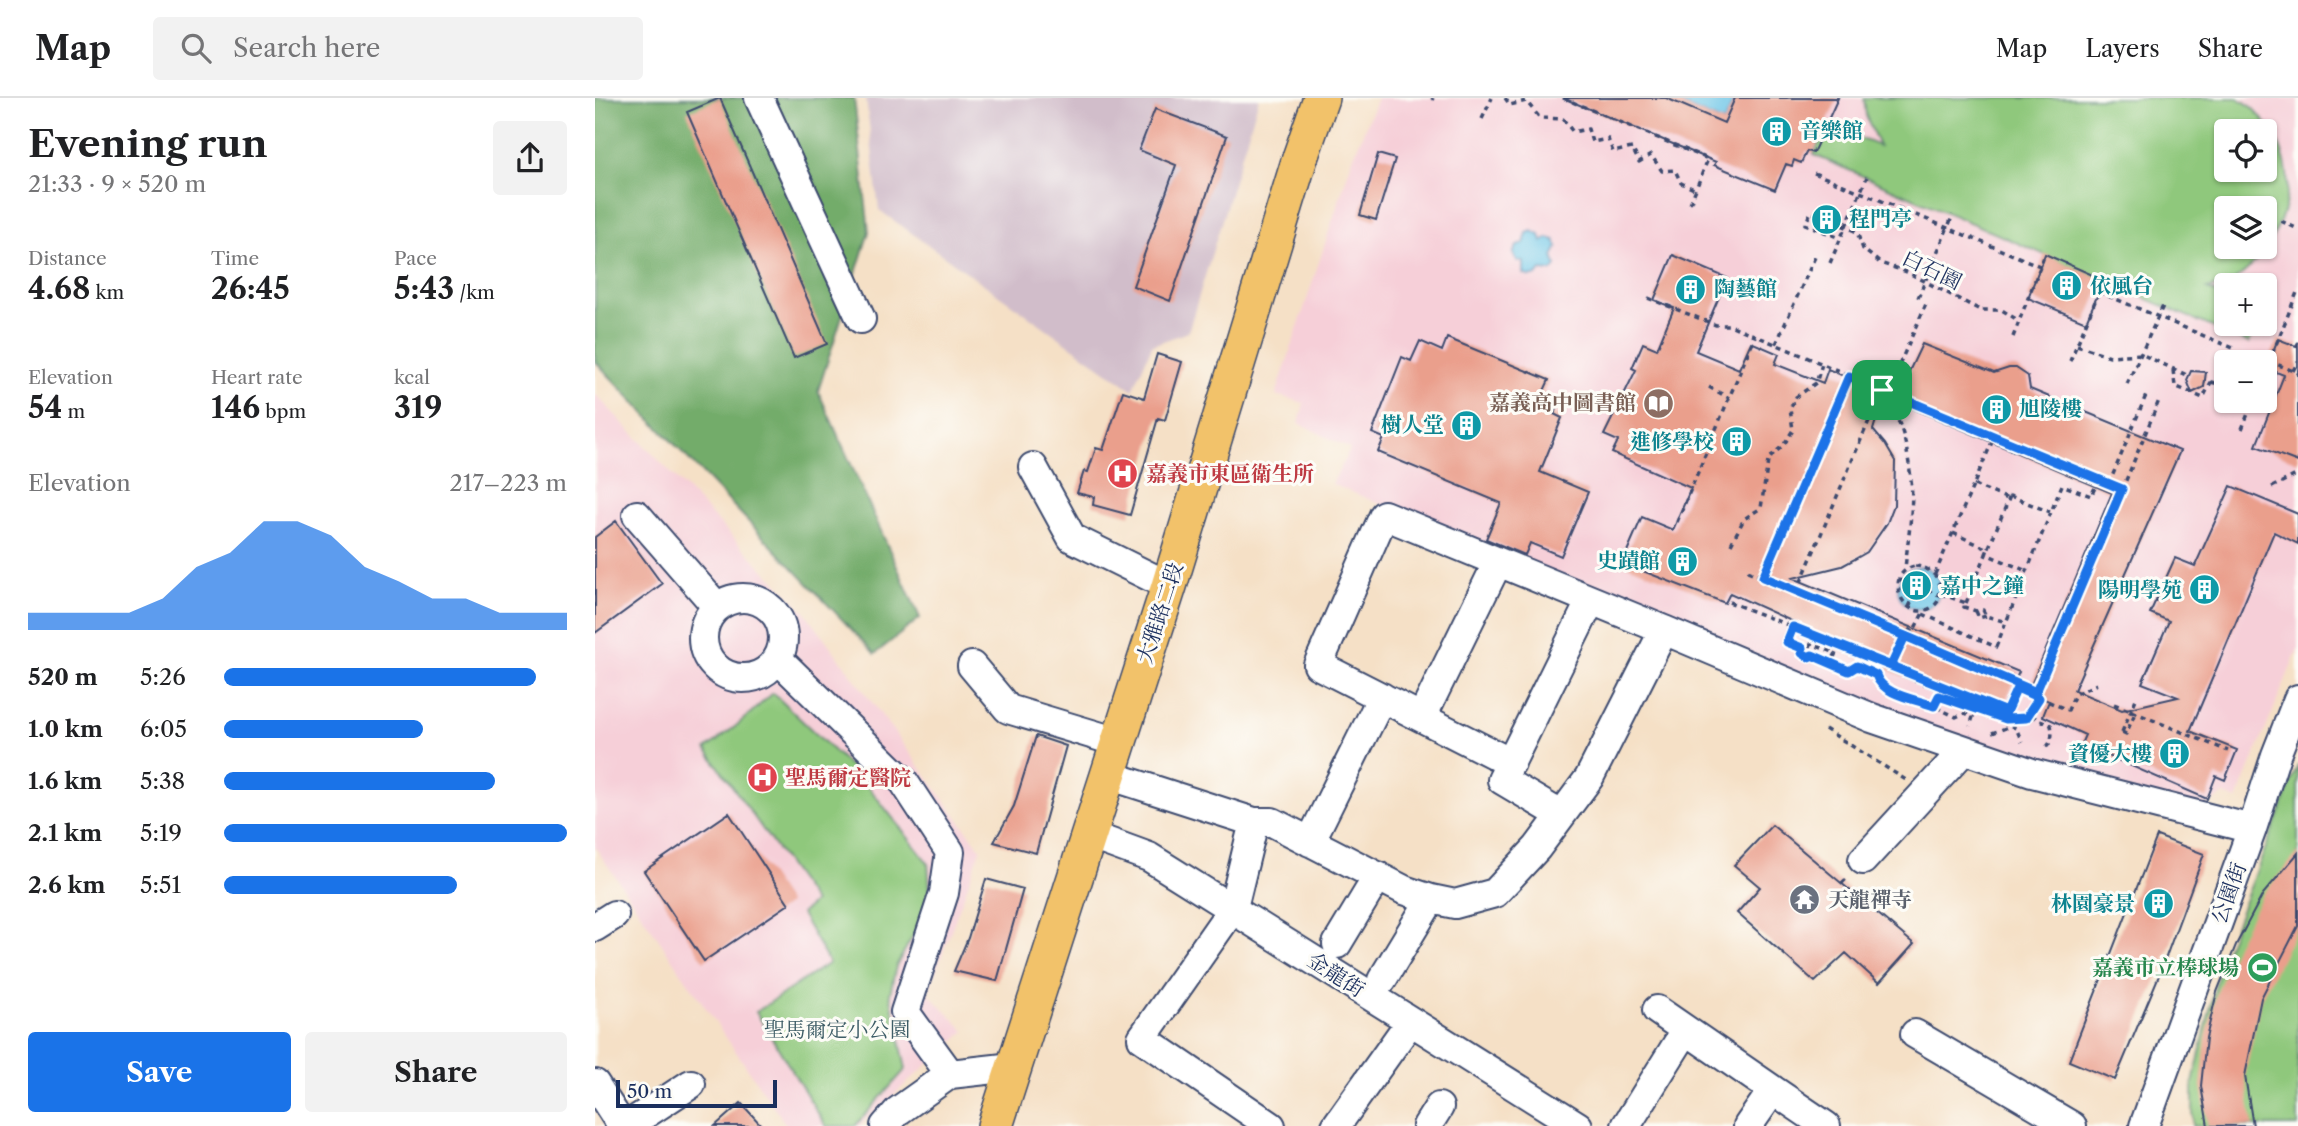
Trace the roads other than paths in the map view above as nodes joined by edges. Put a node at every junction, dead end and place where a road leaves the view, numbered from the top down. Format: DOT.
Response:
graph roads {
  1 [pos="759,98"];
  2 [pos="1321,98"];
  3 [pos="861,319"];
  4 [pos="1033,467"];
  5 [pos="637,515"];
  6 [pos="1498,562"];
  7 [pos="1170,586"];
  8 [pos="1591,600"];
  9 [pos="717,607"];
  10 [pos="1664,630"];
  11 [pos="778,659"];
  12 [pos="972,666"];
  13 [pos="1383,697"];
  14 [pos="2298,699"];
  15 [pos="1422,717"];
  16 [pos="1962,734"];
  17 [pos="1118,742"];
  18 [pos="1511,763"];
  19 [pos="1108,775"];
  20 [pos="1561,815"];
  21 [pos="1254,822"];
  22 [pos="2252,829"];
  23 [pos="1089,835"];
  24 [pos="1310,842"];
  25 [pos="1863,860"];
  26 [pos="1378,876"];
  27 [pos="1431,899"];
  28 [pos="1233,908"];
  29 [pos="1337,944"];
  30 [pos="1382,980"];
  31 [pos="1657,1010"];
  32 [pos="1410,1022"];
  33 [pos="1686,1030"];
  34 [pos="1915,1034"];
  35 [pos="1013,1067"];
  36 [pos="950,1074"];
  37 [pos="595,1084"];
  38 [pos="691,1084"];
  39 [pos="1773,1090"];
  40 [pos="625,1126"];
  41 [pos="885,1126"];
  42 [pos="995,1126"];
  43 [pos="1271,1126"];
  44 [pos="1336,1126"];
  45 [pos="1578,1126"];
  46 [pos="1626,1126"];
  47 [pos="1748,1126"];
  48 [pos="1826,1126"];
  49 [pos="2072,1126"];
  50 [pos="2144,1126"];
  1 -- 3 [label="street"];
  2 -- 7 [label="main road, 大雅路二段"];
  4 -- 7 [label="street"];
  5 -- 9 [label="street"];
  6 -- 8 [label="street"];
  6 -- 13 [label="street"];
  6 -- 15 [label="street"];
  7 -- 17 [label="main road, 大雅路二段"];
  8 -- 10 [label="street"];
  8 -- 18 [label="street"];
  9 -- 11 [label="street"];
  9 -- 11 [label="street"];
  10 -- 16 [label="street"];
  10 -- 20 [label="street"];
  11 -- 36 [label="street"];
  12 -- 17 [label="street"];
  13 -- 15 [label="street"];
  13 -- 24 [label="street"];
  14 -- 22 [label="street, 公園街"];
  15 -- 18 [label="street"];
  16 -- 22 [label="street"];
  16 -- 25 [label="street"];
  17 -- 19 [label="main road, 大雅路二段"];
  18 -- 20 [label="street"];
  19 -- 21 [label="street"];
  19 -- 23 [label="main road, 大雅路二段"];
  20 -- 27 [label="street"];
  21 -- 24 [label="street"];
  21 -- 28 [label="street"];
  22 -- 50 [label="street, 公園街"];
  23 -- 28 [label="street, 金龍街"];
  23 -- 35 [label="main road, 大雅路二段"];
  24 -- 26 [label="street"];
  26 -- 27 [label="street"];
  26 -- 29 [label="street"];
  27 -- 30 [label="street"];
  28 -- 32 [label="street, 金龍街"];
  28 -- 43 [label="street"];
  31 -- 33 [label="street"];
  32 -- 44 [label="street"];
  32 -- 45 [label="street, 金龍街"];
  33 -- 39 [label="street"];
  33 -- 46 [label="street"];
  34 -- 49 [label="street"];
  35 -- 36 [label="street"];
  35 -- 42 [label="main road, 大雅路二段"];
  36 -- 41 [label="street"];
  37 -- 40 [label="street"];
  38 -- 40 [label="street"];
  39 -- 47 [label="street"];
  39 -- 48 [label="street"];
}
